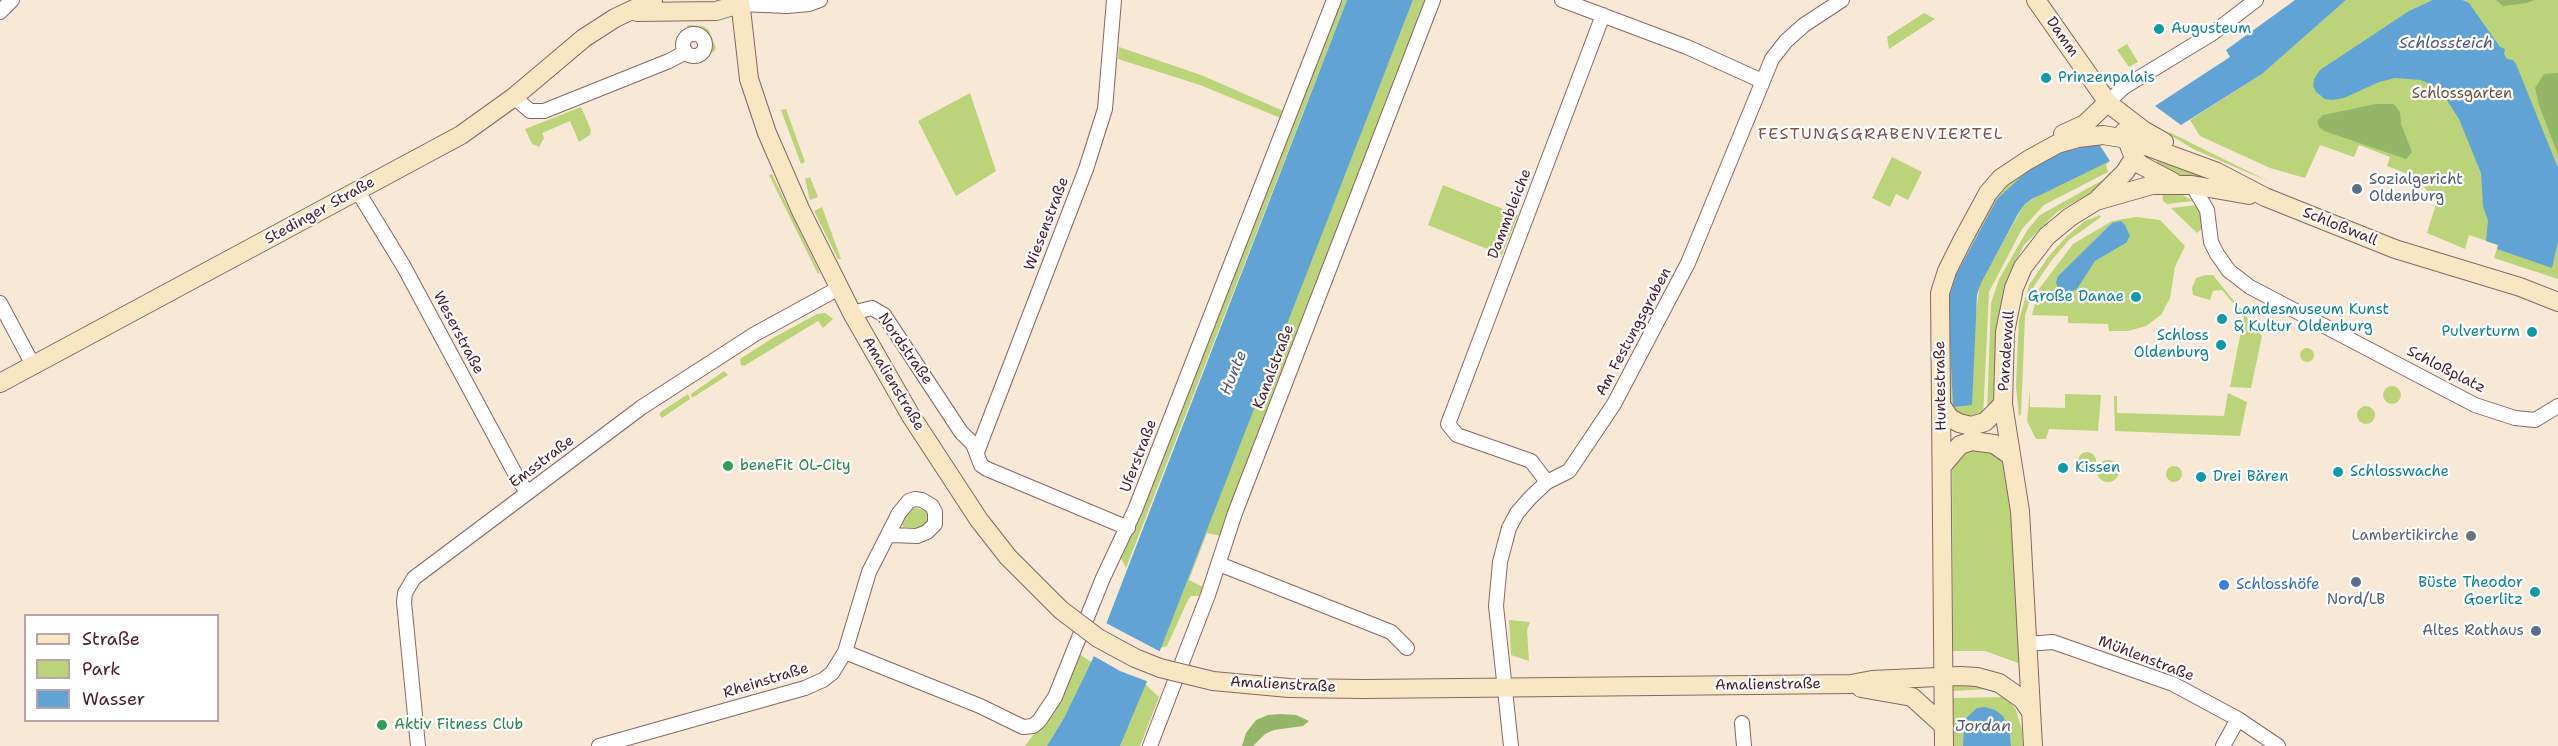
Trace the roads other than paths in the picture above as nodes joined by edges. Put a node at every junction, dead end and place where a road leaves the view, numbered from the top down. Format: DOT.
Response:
graph roads {
  1 [pos="12,0"];
  2 [pos="653,0"];
  3 [pos="820,0"];
  4 [pos="1114,0"];
  5 [pos="1334,0"];
  6 [pos="1433,0"];
  7 [pos="1562,0"];
  8 [pos="1842,0"];
  9 [pos="2036,0"];
  10 [pos="2256,0"];
  11 [pos="737,1"];
  12 [pos="0,12"];
  13 [pos="623,13"];
  14 [pos="1603,15"];
  15 [pos="686,52"];
  16 [pos="1762,81"];
  17 [pos="514,97"];
  18 [pos="2108,103"];
  19 [pos="2127,139"];
  20 [pos="2134,158"];
  21 [pos="2217,172"];
  22 [pos="2001,178"];
  23 [pos="2185,185"];
  24 [pos="357,190"];
  25 [pos="2265,197"];
  26 [pos="2096,201"];
  27 [pos="839,288"];
  28 [pos="2558,302"];
  29 [pos="0,303"];
  30 [pos="852,313"];
  31 [pos="33,365"];
  32 [pos="0,383"];
  33 [pos="2003,404"];
  34 [pos="1941,405"];
  35 [pos="2558,406"];
  36 [pos="977,452"];
  37 [pos="2011,456"];
  38 [pos="1942,465"];
  39 [pos="1547,482"];
  40 [pos="527,492"];
  41 [pos="1128,528"];
  42 [pos="887,537"];
  43 [pos="1219,564"];
  44 [pos="2026,644"];
  45 [pos="1407,648"];
  46 [pos="845,652"];
  47 [pos="1943,677"];
  48 [pos="1851,684"];
  49 [pos="1504,687"];
  50 [pos="2031,712"];
  51 [pos="2238,720"];
  52 [pos="1742,723"];
  53 [pos="1944,726"];
  54 [pos="418,746"];
  55 [pos="599,746"];
  56 [pos="1150,746"];
  57 [pos="1511,746"];
  58 [pos="1744,746"];
  59 [pos="1944,746"];
  60 [pos="2033,746"];
  61 [pos="2223,746"];
  62 [pos="2278,746"];
  1 -- 12 [label="street"];
  2 -- 13 [label="street, Stedinger Straße"];
  3 -- 11 [label="street"];
  4 -- 36 [label="street, Wiesenstraße"];
  5 -- 41 [label="street, Uferstraße"];
  6 -- 43 [label="street, Kanalstraße"];
  7 -- 14 [label="street"];
  8 -- 16 [label="street, Am Festungsgraben"];
  9 -- 18 [label="street, Damm"];
  10 -- 18 [label="street"];
  11 -- 13 [label="street, Stedinger Straße"];
  11 -- 27 [label="street"];
  13 -- 17 [label="street, Stedinger Straße"];
  14 -- 16 [label="street"];
  14 -- 39 [label="street, Dammbleiche"];
  15 -- 17 [label="street"];
  16 -- 39 [label="street, Am Festungsgraben"];
  17 -- 24 [label="street, Stedinger Straße"];
  18 -- 19 [label="street"];
  18 -- 21 [label="street"];
  18 -- 22 [label="street"];
  19 -- 20 [label="street"];
  19 -- 21 [label="street, Schloßwall"];
  19 -- 22 [label="street, Huntestraße"];
  20 -- 23 [label="street"];
  20 -- 26 [label="street"];
  21 -- 25 [label="street, Schloßwall"];
  22 -- 34 [label="street, Huntestraße"];
  23 -- 25 [label="street, Paradewall"];
  23 -- 26 [label="street, Paradewall"];
  23 -- 35 [label="street, Schloßplatz"];
  24 -- 31 [label="street, Stedinger Straße"];
  24 -- 40 [label="street, Weserstraße"];
  25 -- 28 [label="street, Schloßwall"];
  26 -- 33 [label="street, Paradewall"];
  27 -- 30 [label="street"];
  27 -- 40 [label="street, Emsstraße"];
  29 -- 31 [label="street"];
  30 -- 36 [label="street, Nordstraße"];
  30 -- 49 [label="street, Amalienstraße, bridge"];
  31 -- 32 [label="street, Stedinger Straße"];
  33 -- 34 [label="street"];
  33 -- 37 [label="street, Paradewall"];
  34 -- 38 [label="street, Huntestraße"];
  36 -- 41 [label="street, Nordstraße"];
  37 -- 38 [label="street"];
  37 -- 44 [label="street, Paradewall"];
  38 -- 47 [label="street, Huntestraße"];
  39 -- 49 [label="street, Am Festungsgraben"];
  40 -- 54 [label="street, Emsstraße"];
  41 -- 46 [label="street, Uferstraße"];
  42 -- 46 [label="street, Rheinstraße"];
  43 -- 45 [label="street"];
  43 -- 56 [label="street, Kanalstraße"];
  44 -- 50 [label="street, Paradewall"];
  44 -- 51 [label="street, Mühlenstraße"];
  46 -- 55 [label="street, Rheinstraße"];
  47 -- 48 [label="street, Amalienstraße"];
  47 -- 50 [label="street, Amalienstraße"];
  47 -- 53 [label="street, Huntestraße"];
  48 -- 49 [label="street, Amalienstraße"];
  48 -- 53 [label="street, Amalienstraße"];
  49 -- 57 [label="street, Am Festungsgraben"];
  50 -- 60 [label="street, Paradewall"];
  51 -- 61 [label="street"];
  51 -- 62 [label="street, Mühlenstraße"];
  52 -- 58 [label="street"];
  53 -- 59 [label="street, Huntestraße"];
}
